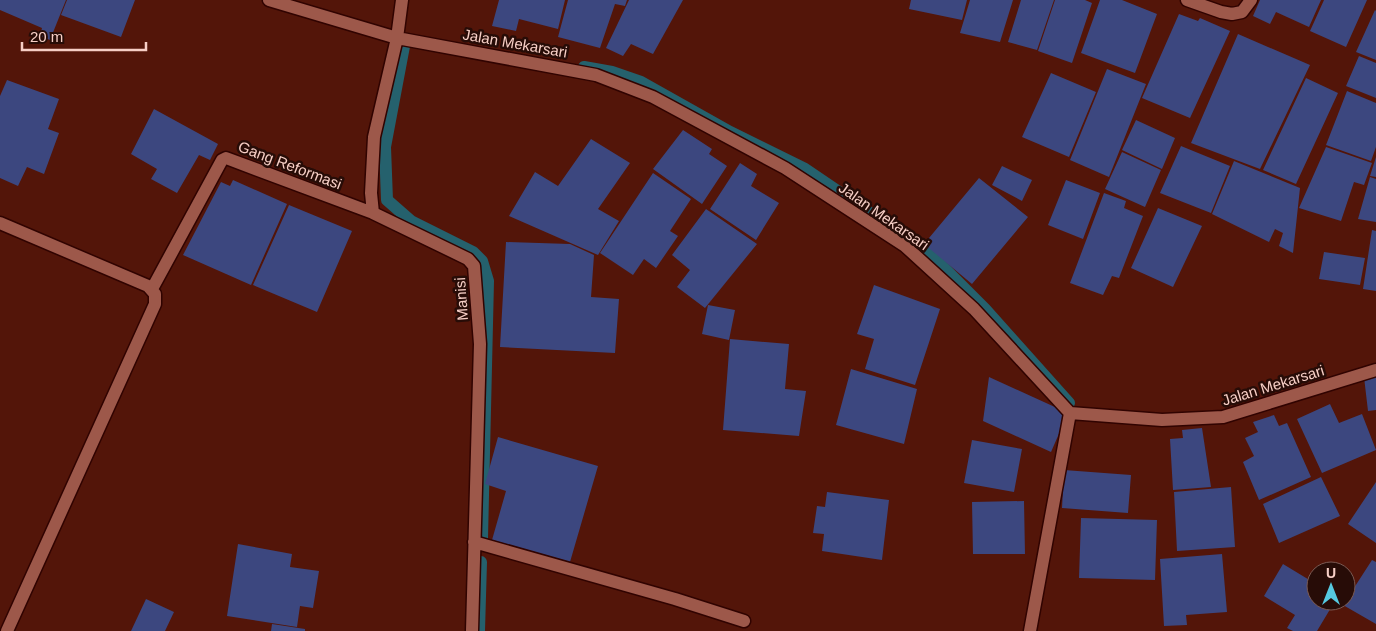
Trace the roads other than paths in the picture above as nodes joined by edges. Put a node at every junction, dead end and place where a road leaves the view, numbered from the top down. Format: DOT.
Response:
graph roads {
  1 [pos="269,0"];
  2 [pos="402,0"];
  3 [pos="1187,0"];
  4 [pos="1251,0"];
  5 [pos="397,38"];
  6 [pos="373,213"];
  7 [pos="0,223"];
  8 [pos="152,289"];
  9 [pos="1376,370"];
  10 [pos="1070,413"];
  11 [pos="474,542"];
  12 [pos="744,621"];
  13 [pos="7,631"];
  14 [pos="472,631"];
  15 [pos="1030,631"];
  1 -- 5 [label="street, Jalan Mekarsari"];
  2 -- 5 [label="street"];
  3 -- 4 [label="street"];
  5 -- 6 [label="street"];
  5 -- 10 [label="street, Jalan Mekarsari"];
  6 -- 8 [label="street, Gang Reformasi"];
  6 -- 11 [label="street, Manisi"];
  7 -- 8 [label="street"];
  8 -- 13 [label="street"];
  9 -- 10 [label="street, Jalan Mekarsari"];
  10 -- 15 [label="street"];
  11 -- 12 [label="street"];
  11 -- 14 [label="street, Manisi"];
}
